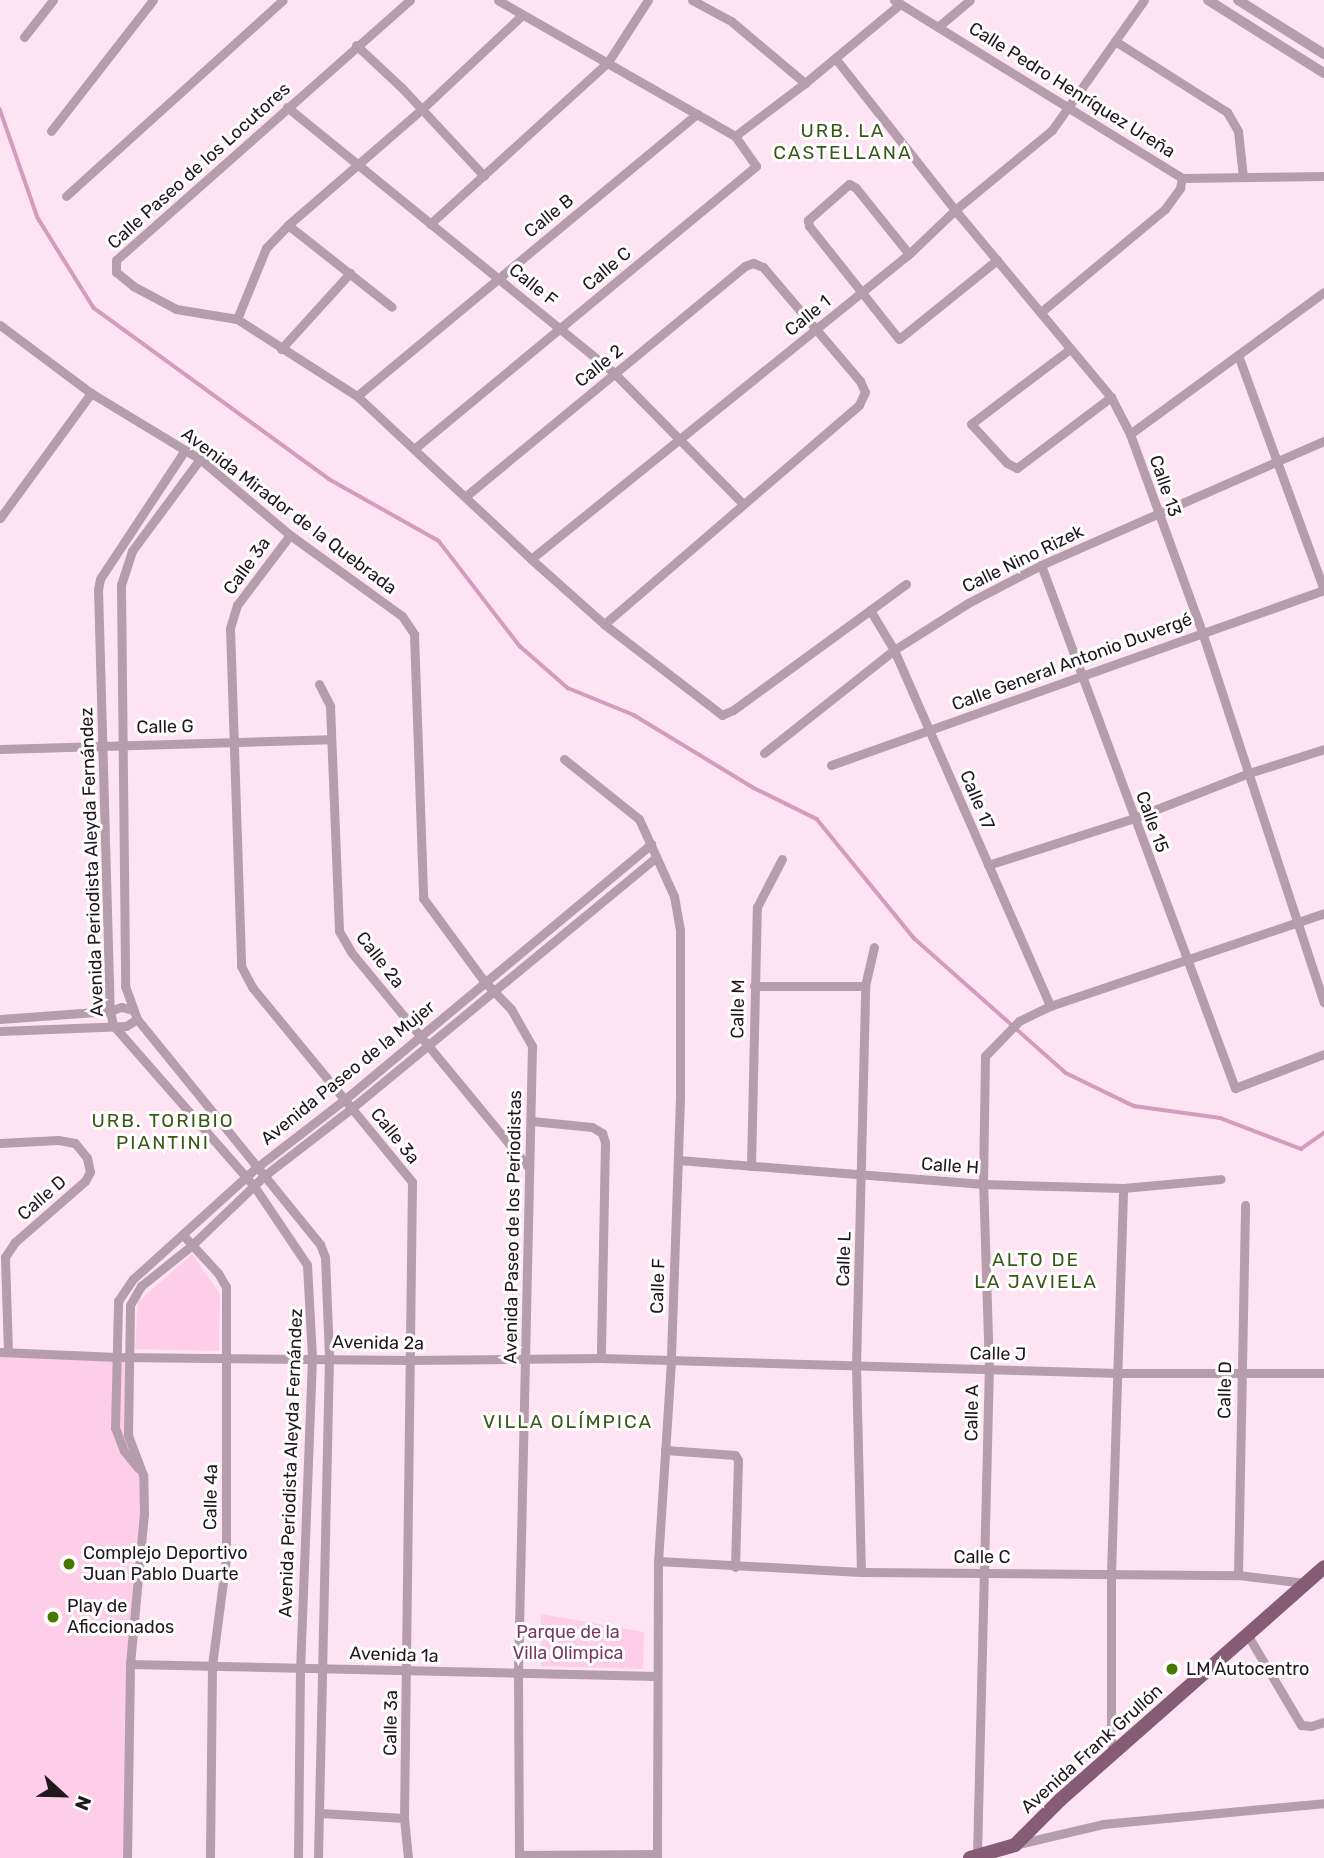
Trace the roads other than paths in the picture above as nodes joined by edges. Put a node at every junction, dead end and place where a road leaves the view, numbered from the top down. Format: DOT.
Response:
graph roads {
  1 [pos="52,0"];
  2 [pos="153,0"];
  3 [pos="283,0"];
  4 [pos="410,0"];
  5 [pos="498,0"];
  6 [pos="648,0"];
  7 [pos="692,0"];
  8 [pos="970,0"];
  9 [pos="1144,0"];
  10 [pos="1208,0"];
  11 [pos="1238,0"];
  12 [pos="897,2"];
  13 [pos="522,15"];
  14 [pos="939,26"];
  15 [pos="24,37"];
  16 [pos="1115,41"];
  17 [pos="356,46"];
  18 [pos="1324,54"];
  19 [pos="835,58"];
  20 [pos="608,62"];
  21 [pos="1324,73"];
  22 [pos="805,83"];
  23 [pos="287,107"];
  24 [pos="1069,108"];
  25 [pos="422,109"];
  26 [pos="697,114"];
  27 [pos="51,131"];
  28 [pos="735,136"];
  29 [pos="355,164"];
  30 [pos="484,176"];
  31 [pos="1324,176"];
  32 [pos="1243,177"];
  33 [pos="1182,178"];
  34 [pos="66,196"];
  35 [pos="955,210"];
  36 [pos="430,224"];
  37 [pos="288,225"];
  38 [pos="909,254"];
  39 [pos="997,260"];
  40 [pos="350,272"];
  41 [pos="499,277"];
  42 [pos="1324,292"];
  43 [pos="862,293"];
  44 [pos="392,307"];
  45 [pos="1041,312"];
  46 [pos="237,319"];
  47 [pos="0,325"];
  48 [pos="560,328"];
  49 [pos="814,331"];
  50 [pos="281,349"];
  51 [pos="1070,349"];
  52 [pos="1238,355"];
  53 [pos="615,374"];
  54 [pos="91,393"];
  55 [pos="357,396"];
  56 [pos="1111,397"];
  57 [pos="1130,434"];
  58 [pos="679,439"];
  59 [pos="1324,440"];
  60 [pos="414,449"];
  61 [pos="185,450"];
  62 [pos="1278,458"];
  63 [pos="200,459"];
  64 [pos="466,496"];
  65 [pos="743,504"];
  66 [pos="1157,513"];
  67 [pos="0,518"];
  68 [pos="290,535"];
  69 [pos="531,559"];
  70 [pos="1041,565"];
  71 [pos="906,584"];
  72 [pos="1324,590"];
  73 [pos="870,610"];
  74 [pos="604,624"];
  75 [pos="1202,632"];
  76 [pos="414,634"];
  77 [pos="894,650"];
  78 [pos="1081,674"];
  79 [pos="319,684"];
  80 [pos="930,730"];
  81 [pos="330,739"];
  82 [pos="232,741"];
  83 [pos="120,743"];
  84 [pos="104,744"];
  85 [pos="0,749"];
  86 [pos="1324,749"];
  87 [pos="764,753"];
  88 [pos="564,760"];
  89 [pos="831,765"];
  90 [pos="1249,773"];
  91 [pos="1134,818"];
  92 [pos="651,844"];
  93 [pos="656,857"];
  94 [pos="782,859"];
  95 [pos="988,865"];
  96 [pos="1324,913"];
  97 [pos="1297,922"];
  98 [pos="874,947"];
  99 [pos="1187,960"];
  100 [pos="484,981"];
  101 [pos="754,986"];
  102 [pos="865,986"];
  103 [pos="494,991"];
  104 [pos="1324,1002"];
  105 [pos="1050,1006"];
  106 [pos="110,1011"];
  107 [pos="135,1015"];
  108 [pos="0,1019"];
  109 [pos="113,1025"];
  110 [pos="0,1031"];
  111 [pos="420,1035"];
  112 [pos="429,1045"];
  113 [pos="1324,1054"];
  114 [pos="344,1100"];
  115 [pos="352,1108"];
  116 [pos="531,1121"];
  117 [pos="0,1143"];
  118 [pos="678,1160"];
  119 [pos="751,1166"];
  120 [pos="257,1168"];
  121 [pos="529,1168"];
  122 [pos="863,1175"];
  123 [pos="246,1177"];
  124 [pos="264,1177"];
  125 [pos="1221,1179"];
  126 [pos="983,1185"];
  127 [pos="254,1186"];
  128 [pos="1123,1188"];
  129 [pos="1245,1205"];
  130 [pos="183,1235"];
  131 [pos="191,1246"];
  132 [pos="4,1352"];
  133 [pos="129,1356"];
  134 [pos="118,1357"];
  135 [pos="328,1357"];
  136 [pos="525,1357"];
  137 [pos="228,1358"];
  138 [pos="312,1358"];
  139 [pos="601,1358"];
  140 [pos="410,1360"];
  141 [pos="671,1361"];
  142 [pos="856,1366"];
  143 [pos="989,1370"];
  144 [pos="1241,1372"];
  145 [pos="1118,1373"];
  146 [pos="1324,1373"];
  147 [pos="665,1450"];
  148 [pos="143,1475"];
  149 [pos="658,1561"];
  150 [pos="735,1567"];
  151 [pos="1324,1567"];
  152 [pos="862,1572"];
  153 [pos="985,1572"];
  154 [pos="1111,1574"];
  155 [pos="1238,1575"];
  156 [pos="1306,1583"];
  157 [pos="1247,1634"];
  158 [pos="130,1664"];
  159 [pos="212,1665"];
  160 [pos="300,1668"];
  161 [pos="321,1668"];
  162 [pos="408,1672"];
  163 [pos="518,1673"];
  164 [pos="657,1676"];
  165 [pos="1324,1722"];
  166 [pos="1115,1753"];
  167 [pos="1324,1803"];
  168 [pos="320,1813"];
  169 [pos="404,1818"];
  170 [pos="1015,1845"];
  171 [pos="657,1856"];
  172 [pos="519,1857"];
  173 [pos="974,1857"];
  174 [pos="127,1858"];
  175 [pos="211,1858"];
  176 [pos="298,1858"];
  177 [pos="317,1858"];
  178 [pos="408,1858"];
  1 -- 15 [label="street"];
  2 -- 27 [label="street"];
  3 -- 34 [label="street"];
  4 -- 17 [label="street, Calle Paseo de los Locutores"];
  5 -- 13 [label="street"];
  6 -- 20 [label="street"];
  7 -- 22 [label="street"];
  8 -- 14 [label="street"];
  9 -- 16 [label="street, Calle 1"];
  10 -- 21 [label="street"];
  11 -- 18 [label="street"];
  12 -- 14 [label="street, Calle Pedro Henríquez Ureña"];
  12 -- 19 [label="street"];
  13 -- 20 [label="street"];
  13 -- 25 [label="street"];
  14 -- 24 [label="street, Calle Pedro Henríquez Ureña"];
  16 -- 24 [label="street, Calle 1"];
  16 -- 32 [label="street"];
  17 -- 23 [label="street, Calle Paseo de los Locutores"];
  17 -- 25 [label="street"];
  19 -- 22 [label="street"];
  19 -- 35 [label="street, Calle 13"];
  20 -- 26 [label="street"];
  20 -- 30 [label="street"];
  22 -- 28 [label="street"];
  23 -- 29 [label="street, Calle F"];
  23 -- 46 [label="street, Calle Paseo de los Locutores"];
  24 -- 33 [label="street, Calle Pedro Henríquez Ureña"];
  24 -- 35 [label="street, Calle 1"];
  25 -- 29 [label="street"];
  25 -- 30 [label="street"];
  26 -- 28 [label="street"];
  26 -- 41 [label="street, Calle B"];
  28 -- 48 [label="street, Calle C"];
  29 -- 36 [label="street, Calle F"];
  29 -- 37 [label="street"];
  30 -- 36 [label="street"];
  31 -- 32 [label="street, Calle Pedro Henríquez Ureña"];
  32 -- 33 [label="street, Calle Pedro Henríquez Ureña"];
  33 -- 45 [label="street"];
  35 -- 38 [label="street, Calle 1"];
  35 -- 39 [label="street, Calle 13"];
  36 -- 41 [label="street, Calle F"];
  37 -- 40 [label="street"];
  37 -- 46 [label="street"];
  38 -- 43 [label="street, Calle 1"];
  38 -- 43 [label="street"];
  39 -- 43 [label="street"];
  39 -- 45 [label="street, Calle 13"];
  40 -- 44 [label="street"];
  40 -- 50 [label="street"];
  41 -- 48 [label="street, Calle F"];
  41 -- 55 [label="street, Calle B"];
  42 -- 52 [label="street"];
  43 -- 49 [label="street, Calle 1"];
  45 -- 51 [label="street, Calle 13"];
  46 -- 50 [label="street"];
  47 -- 54 [label="street, Avenida Mirador de la Quebrada"];
  48 -- 53 [label="street, Calle F"];
  48 -- 60 [label="street, Calle C"];
  49 -- 53 [label="street, Calle 2"];
  49 -- 58 [label="street, Calle 1"];
  49 -- 65 [label="street"];
  50 -- 55 [label="street"];
  51 -- 56 [label="street, Calle 13"];
  51 -- 56 [label="street"];
  52 -- 57 [label="street"];
  52 -- 62 [label="street"];
  53 -- 58 [label="street, Calle F"];
  53 -- 64 [label="street, Calle 2"];
  54 -- 61 [label="street, Avenida Mirador de la Quebrada"];
  54 -- 67 [label="street"];
  55 -- 60 [label="street"];
  56 -- 57 [label="street, Calle 13"];
  57 -- 66 [label="street, Calle 13"];
  58 -- 65 [label="street, Calle F"];
  58 -- 69 [label="street, Calle 1"];
  59 -- 62 [label="street, Calle Nino Rizek"];
  60 -- 64 [label="street"];
  61 -- 63 [label="street, Avenida Mirador de la Quebrada"];
  61 -- 84 [label="street, Avenida Periodista Aleyda Fernández"];
  62 -- 66 [label="street, Calle Nino Rizek"];
  62 -- 72 [label="street"];
  63 -- 68 [label="street, Avenida Mirador de la Quebrada"];
  63 -- 83 [label="street, Avenida Periodista Aleyda Fernández"];
  64 -- 69 [label="street"];
  65 -- 74 [label="street"];
  66 -- 70 [label="street, Calle Nino Rizek"];
  66 -- 75 [label="street, Calle 13"];
  68 -- 76 [label="street, Avenida Mirador de la Quebrada"];
  68 -- 82 [label="street, Calle 3a"];
  69 -- 74 [label="street"];
  70 -- 77 [label="street, Calle Nino Rizek"];
  70 -- 78 [label="street, Calle 15"];
  71 -- 73 [label="street"];
  72 -- 75 [label="street, Calle General Antonio Duvergé"];
  73 -- 74 [label="street"];
  73 -- 77 [label="street, Calle 17"];
  75 -- 78 [label="street, Calle General Antonio Duvergé"];
  75 -- 90 [label="street, Calle 13"];
  76 -- 100 [label="street, Avenida Paseo de los Periodistas"];
  77 -- 80 [label="street, Calle 17"];
  77 -- 87 [label="street, Calle Nino Rizek"];
  78 -- 80 [label="street, Calle General Antonio Duvergé"];
  78 -- 91 [label="street, Calle 15"];
  79 -- 81 [label="street, Calle 2a"];
  80 -- 89 [label="street, Calle General Antonio Duvergé"];
  80 -- 95 [label="street, Calle 17"];
  81 -- 82 [label="street, Calle G"];
  81 -- 111 [label="street, Calle 2a"];
  82 -- 83 [label="street, Calle G"];
  82 -- 114 [label="street, Calle 3a"];
  83 -- 84 [label="street, Calle G"];
  83 -- 107 [label="street, Avenida Periodista Aleyda Fernández"];
  84 -- 85 [label="street, Calle G"];
  84 -- 106 [label="street, Avenida Periodista Aleyda Fernández"];
  86 -- 90 [label="street"];
  88 -- 92 [label="street, Calle F"];
  90 -- 91 [label="street"];
  90 -- 97 [label="street, Calle 13"];
  91 -- 95 [label="street"];
  91 -- 99 [label="street, Calle 15"];
  92 -- 93 [label="street, Calle F"];
  92 -- 100 [label="street, Avenida Paseo de la Mujer"];
  93 -- 103 [label="street, Avenida Paseo de la Mujer"];
  93 -- 118 [label="street, Calle F"];
  94 -- 101 [label="street, Calle M"];
  95 -- 105 [label="street, Calle 17"];
  96 -- 97 [label="street, Calle A"];
  97 -- 99 [label="street, Calle A"];
  97 -- 104 [label="street, Calle 13"];
  98 -- 102 [label="street, Calle L"];
  99 -- 105 [label="street, Calle A"];
  99 -- 113 [label="street, Calle 15"];
  100 -- 103 [label="street, Avenida Paseo de los Periodistas"];
  100 -- 111 [label="street, Avenida Paseo de la Mujer"];
  101 -- 102 [label="street"];
  101 -- 119 [label="street, Calle M"];
  102 -- 122 [label="street, Calle L"];
  103 -- 112 [label="street, Avenida Paseo de la Mujer"];
  103 -- 116 [label="street, Avenida Paseo de los Periodistas"];
  105 -- 126 [label="street, Calle A"];
  106 -- 107 [label="street"];
  106 -- 108 [label="street"];
  106 -- 109 [label="street, Avenida Periodista Aleyda Fernández"];
  107 -- 109 [label="street"];
  107 -- 120 [label="street, Avenida Periodista Aleyda Fernández"];
  109 -- 110 [label="street"];
  109 -- 123 [label="street, Avenida Periodista Aleyda Fernández"];
  111 -- 112 [label="street, Calle 2a"];
  111 -- 114 [label="street, Avenida Paseo de la Mujer"];
  112 -- 115 [label="street, Avenida Paseo de la Mujer"];
  112 -- 121 [label="street, Calle 2a"];
  114 -- 115 [label="street, Calle 3a"];
  114 -- 120 [label="street, Avenida Paseo de la Mujer"];
  115 -- 124 [label="street, Avenida Paseo de la Mujer"];
  115 -- 140 [label="street, Calle 3a"];
  116 -- 121 [label="street, Avenida Paseo de los Periodistas"];
  116 -- 139 [label="street"];
  117 -- 132 [label="street, Calle D"];
  118 -- 119 [label="street, Calle H"];
  118 -- 141 [label="street, Calle F"];
  119 -- 122 [label="street, Calle H"];
  120 -- 123 [label="street, Avenida Paseo de la Mujer"];
  120 -- 124 [label="street, Avenida Periodista Aleyda Fernández"];
  121 -- 136 [label="street, Avenida Paseo de los Periodistas"];
  122 -- 126 [label="street, Calle H"];
  122 -- 142 [label="street, Calle L"];
  123 -- 127 [label="street, Avenida Periodista Aleyda Fernández"];
  123 -- 130 [label="street, Avenida Paseo de la Mujer"];
  124 -- 127 [label="street, Avenida Paseo de la Mujer"];
  124 -- 135 [label="street, Avenida Periodista Aleyda Fernández"];
  125 -- 128 [label="street, Calle H"];
  126 -- 128 [label="street, Calle H"];
  126 -- 143 [label="street, Calle A"];
  127 -- 131 [label="street, Avenida Paseo de la Mujer"];
  127 -- 138 [label="street, Avenida Periodista Aleyda Fernández"];
  128 -- 145 [label="street"];
  129 -- 144 [label="street, Calle D"];
  130 -- 131 [label="street, Calle 4a"];
  130 -- 134 [label="street, Avenida Paseo de la Mujer"];
  131 -- 133 [label="street, Avenida Paseo de la Mujer"];
  131 -- 137 [label="street, Calle 4a"];
  132 -- 134 [label="street, Avenida 2a"];
  133 -- 134 [label="street, Avenida 2a"];
  133 -- 137 [label="street, Avenida 2a"];
  133 -- 148 [label="street, Avenida Paseo de la Mujer"];
  134 -- 148 [label="street, Avenida Paseo de la Mujer"];
  135 -- 138 [label="street, Avenida 2a"];
  135 -- 140 [label="street, Avenida 2a"];
  135 -- 161 [label="street, Avenida Periodista Aleyda Fernández"];
  136 -- 139 [label="street, Avenida 2a"];
  136 -- 140 [label="street, Avenida 2a"];
  136 -- 163 [label="street, Avenida Paseo de los Periodistas"];
  137 -- 138 [label="street, Avenida 2a"];
  137 -- 159 [label="street, Calle 4a"];
  138 -- 160 [label="street, Avenida Periodista Aleyda Fernández"];
  139 -- 141 [label="street, Avenida 2a"];
  140 -- 162 [label="street, Calle 3a"];
  141 -- 142 [label="street, Calle J"];
  141 -- 147 [label="street, Calle F"];
  142 -- 143 [label="street, Calle J"];
  142 -- 152 [label="street, Calle L"];
  143 -- 145 [label="street, Calle J"];
  143 -- 153 [label="street, Calle A"];
  144 -- 145 [label="street, Calle J"];
  144 -- 146 [label="street, Calle J"];
  144 -- 155 [label="street, Calle D"];
  145 -- 154 [label="street"];
  147 -- 149 [label="street, Calle F"];
  147 -- 150 [label="street"];
  148 -- 158 [label="street, Avenida Paseo de la Mujer"];
  149 -- 150 [label="street, Calle C"];
  149 -- 164 [label="street, Calle F"];
  150 -- 152 [label="street, Calle C"];
  151 -- 156 [label="main road, Avenida Frank Grullón"];
  152 -- 153 [label="street, Calle C"];
  153 -- 154 [label="street, Calle C"];
  153 -- 173 [label="street, Calle A"];
  154 -- 155 [label="street, Calle C"];
  154 -- 166 [label="street"];
  155 -- 156 [label="street, Calle C"];
  156 -- 157 [label="main road, Avenida Frank Grullón"];
  157 -- 165 [label="street"];
  157 -- 166 [label="main road, Avenida Frank Grullón"];
  158 -- 159 [label="street, Avenida 1a"];
  158 -- 174 [label="street, Avenida Paseo de la Mujer"];
  159 -- 160 [label="street, Avenida 1a"];
  159 -- 175 [label="street, Calle 4a"];
  160 -- 161 [label="street, Avenida 1a"];
  160 -- 176 [label="street, Avenida Periodista Aleyda Fernández"];
  161 -- 162 [label="street, Avenida 1a"];
  161 -- 168 [label="street, Avenida Periodista Aleyda Fernández"];
  162 -- 163 [label="street, Avenida 1a"];
  162 -- 169 [label="street, Calle 3a"];
  163 -- 164 [label="street, Avenida 1a"];
  163 -- 172 [label="street, Avenida Paseo de los Periodistas"];
  164 -- 171 [label="street, Calle F"];
  166 -- 170 [label="main road, Avenida Frank Grullón"];
  167 -- 170 [label="street"];
  168 -- 169 [label="street"];
  168 -- 177 [label="street, Avenida Periodista Aleyda Fernández"];
  169 -- 178 [label="street, Calle 3a"];
  170 -- 173 [label="main road, Avenida Frank Grullón"];
  171 -- 172 [label="street"];
}
